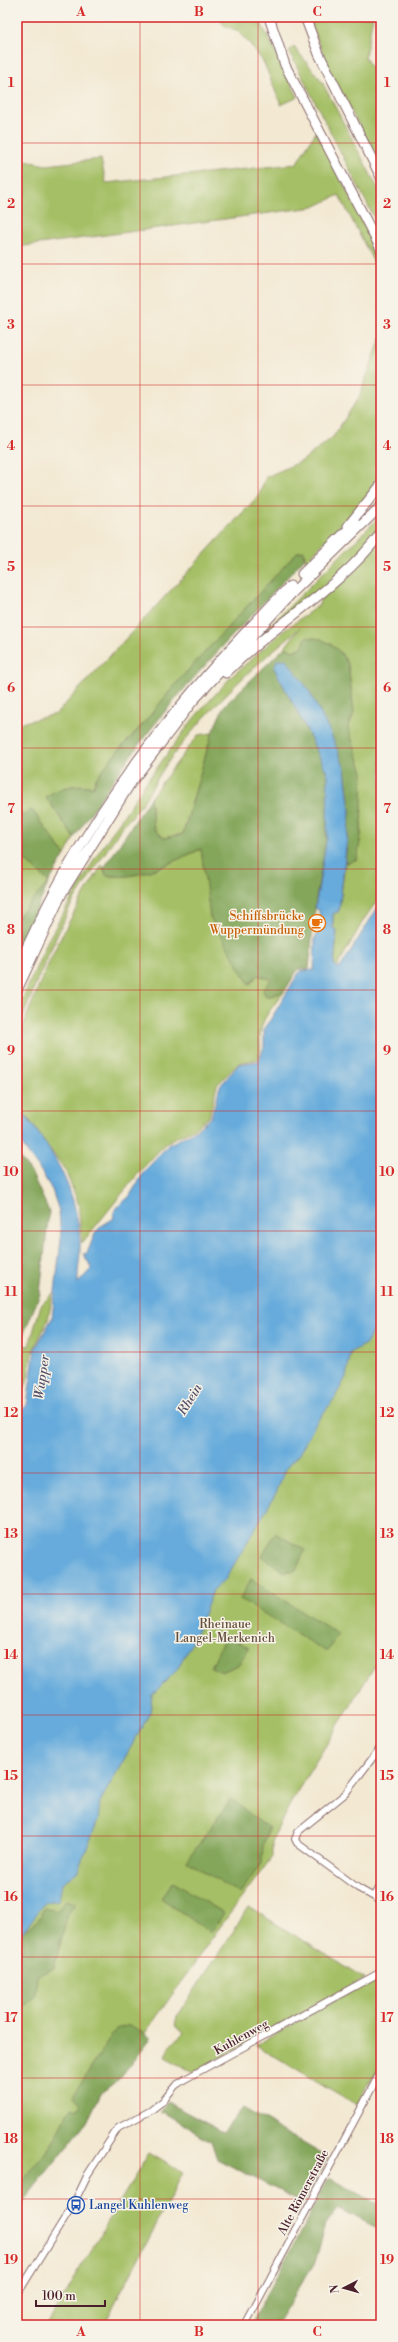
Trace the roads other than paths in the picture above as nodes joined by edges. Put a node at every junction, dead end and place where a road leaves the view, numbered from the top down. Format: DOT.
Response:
graph roads {
  1 [pos="269,17"];
  2 [pos="298,17"];
  3 [pos="305,17"];
  4 [pos="319,54"];
  5 [pos="381,177"];
  6 [pos="381,248"];
  7 [pos="381,485"];
  8 [pos="381,499"];
  9 [pos="381,506"];
  10 [pos="381,533"];
  11 [pos="339,537"];
  12 [pos="167,735"];
  13 [pos="17,970"];
  14 [pos="17,990"];
  15 [pos="381,1747"];
  16 [pos="381,1885"];
  17 [pos="374,1897"];
  18 [pos="381,1901"];
  19 [pos="381,1972"];
  20 [pos="381,2071"];
  21 [pos="17,2295"];
  22 [pos="245,2325"];
  1 -- 6 [label="highway"];
  2 -- 4 [label="highway"];
  3 -- 4 [label="highway"];
  4 -- 5 [label="highway"];
  7 -- 11 [label="highway"];
  8 -- 11 [label="highway"];
  9 -- 12 [label="highway"];
  10 -- 12 [label="highway"];
  11 -- 13 [label="highway"];
  12 -- 14 [label="highway"];
  15 -- 17 [label="street"];
  16 -- 17 [label="street"];
  17 -- 18 [label="street"];
  19 -- 21 [label="street, Kuhlenweg"];
  20 -- 22 [label="street, Alte Römerstraße"];
}
